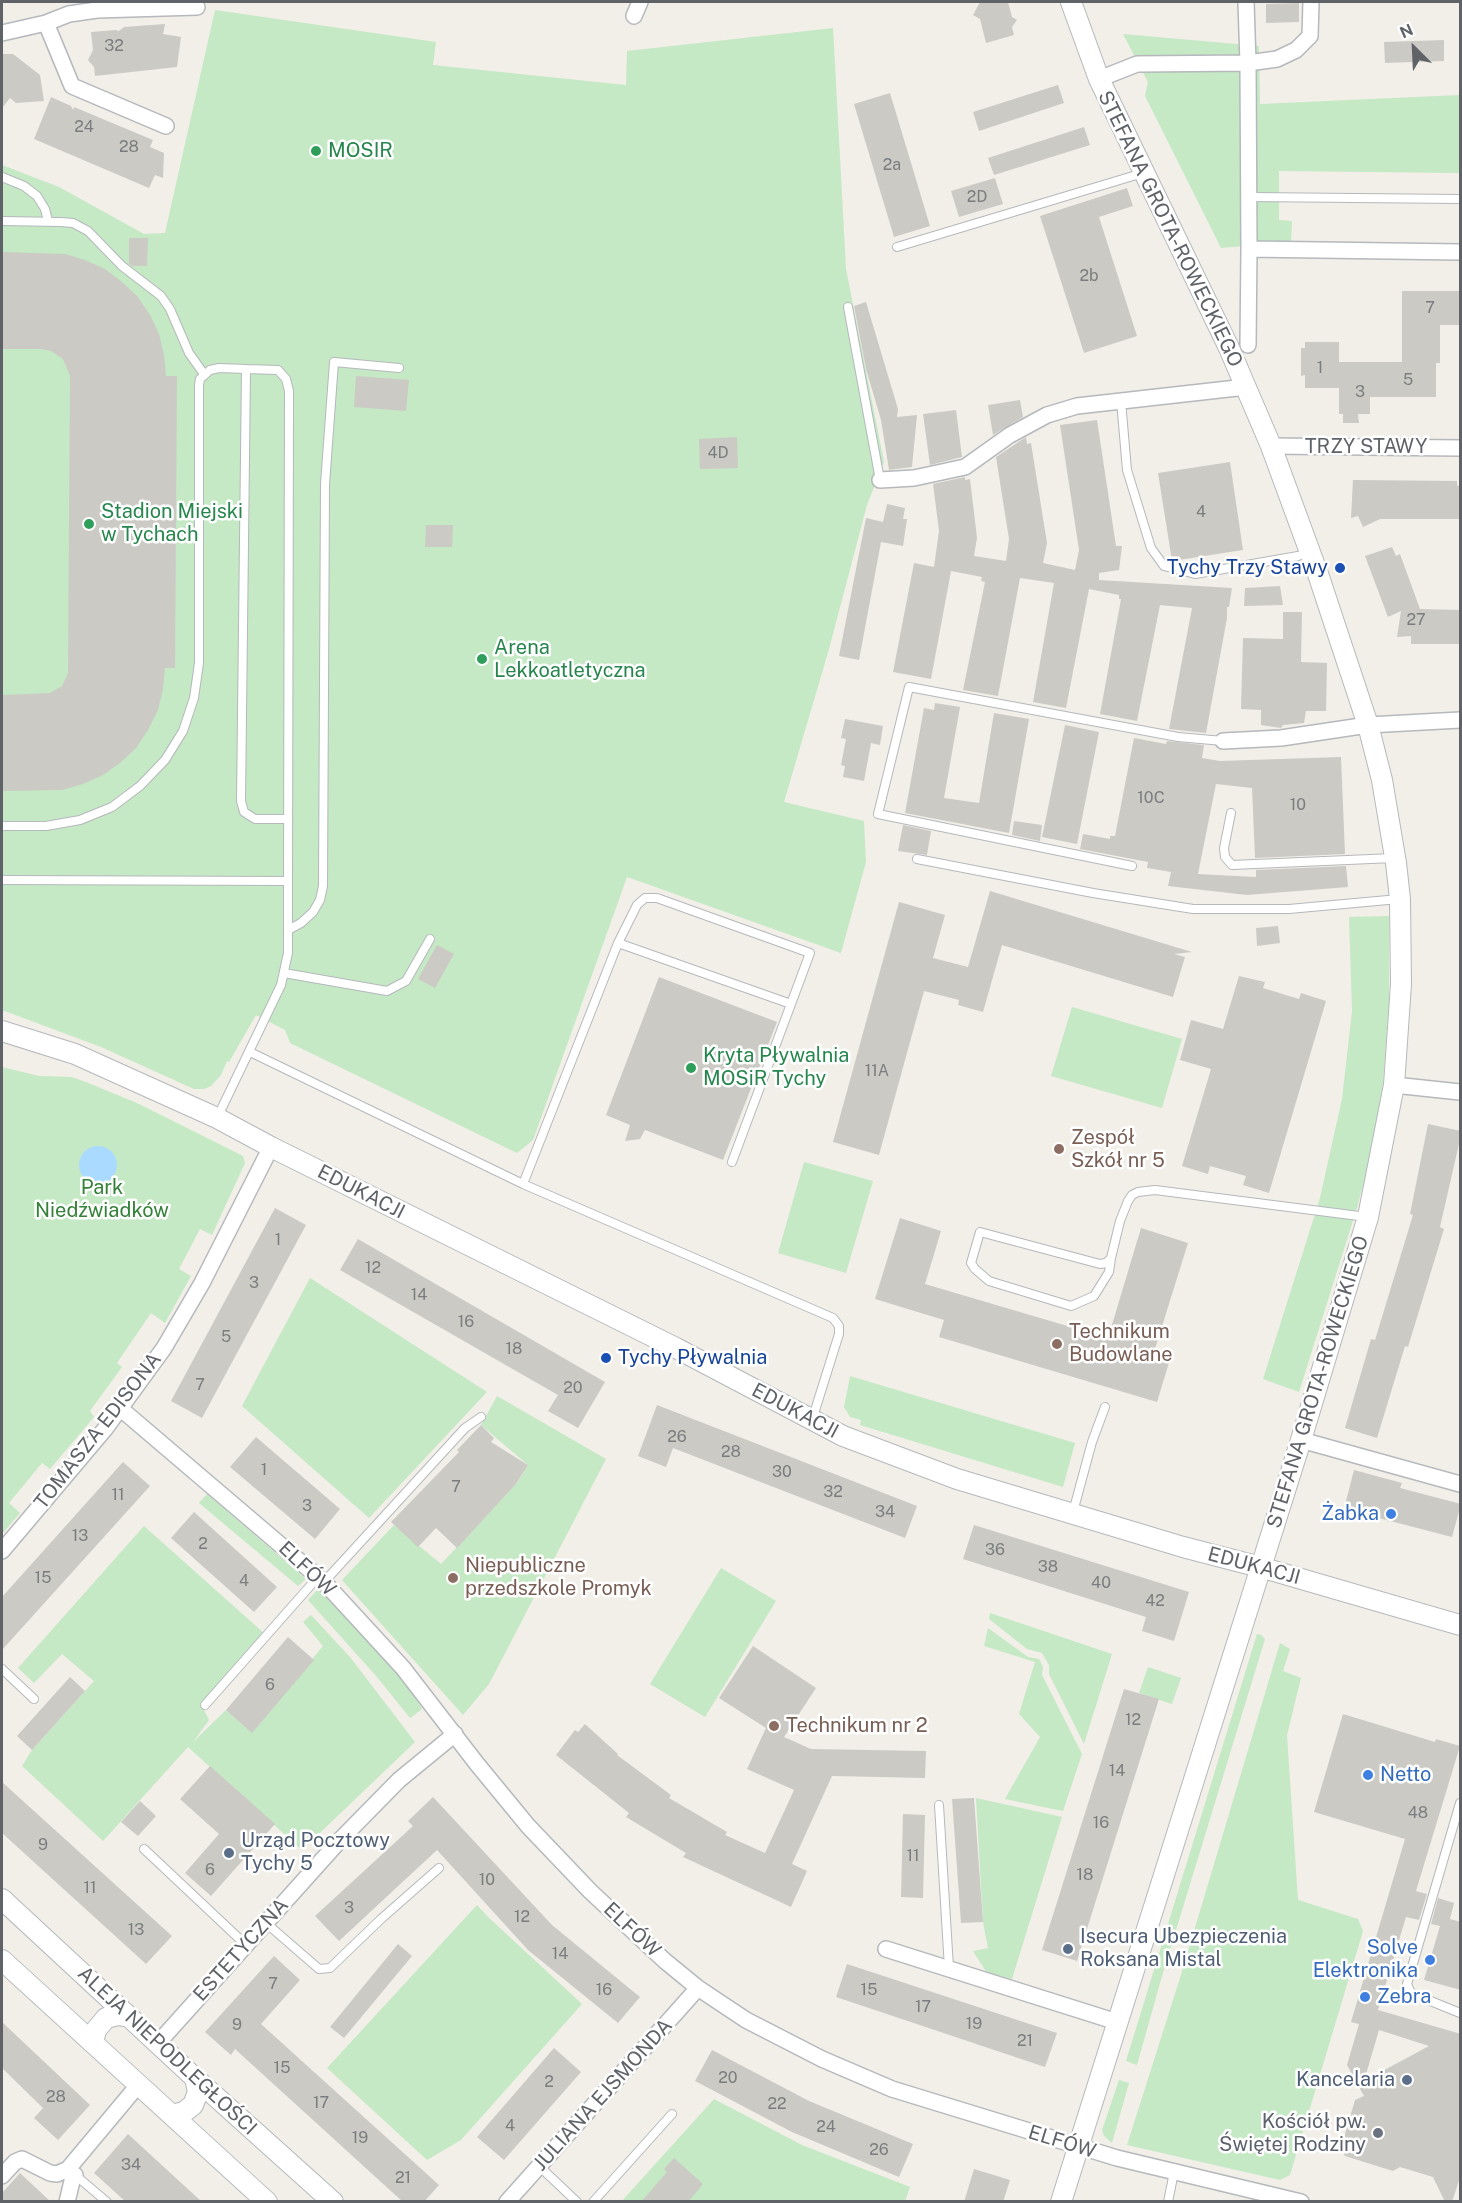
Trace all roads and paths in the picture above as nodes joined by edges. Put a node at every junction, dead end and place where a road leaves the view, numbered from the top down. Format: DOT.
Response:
graph roads {
  1 [pos="639,2"];
  2 [pos="1071,2"];
  3 [pos="1246,2"];
  4 [pos="1311,2"];
  5 [pos="197,8"];
  6 [pos="634,16"];
  7 [pos="46,22"];
  8 [pos="2,33"];
  9 [pos="1248,63"];
  10 [pos="1099,80"];
  11 [pos="166,126"];
  12 [pos="1144,173"];
  13 [pos="2,177"];
  14 [pos="1249,197"];
  15 [pos="1461,199"];
  16 [pos="48,221"];
  17 [pos="2,222"];
  18 [pos="897,247"];
  19 [pos="1249,249"];
  20 [pos="1461,252"];
  21 [pos="848,307"];
  22 [pos="1248,345"];
  23 [pos="399,368"];
  24 [pos="246,369"];
  25 [pos="204,374"];
  26 [pos="1246,387"];
  27 [pos="1121,401"];
  28 [pos="1271,446"];
  29 [pos="1461,448"];
  30 [pos="880,480"];
  31 [pos="1310,552"];
  32 [pos="1461,720"];
  33 [pos="1368,725"];
  34 [pos="1223,741"];
  35 [pos="1231,813"];
  36 [pos="288,819"];
  37 [pos="2,826"];
  38 [pos="1396,858"];
  39 [pos="917,859"];
  40 [pos="1132,866"];
  41 [pos="2,880"];
  42 [pos="288,880"];
  43 [pos="1400,899"];
  44 [pos="288,930"];
  45 [pos="430,939"];
  46 [pos="618,943"];
  47 [pos="284,973"];
  48 [pos="791,1004"];
  49 [pos="2,1031"];
  50 [pos="250,1052"];
  51 [pos="1394,1084"];
  52 [pos="1461,1092"];
  53 [pos="217,1118"];
  54 [pos="271,1147"];
  55 [pos="732,1162"];
  56 [pos="523,1184"];
  57 [pos="1368,1217"];
  58 [pos="1111,1258"];
  59 [pos="1106,1407"];
  60 [pos="121,1409"];
  61 [pos="481,1417"];
  62 [pos="812,1420"];
  63 [pos="1301,1440"];
  64 [pos="1461,1484"];
  65 [pos="1072,1514"];
  66 [pos="2,1551"];
  67 [pos="1260,1567"];
  68 [pos="321,1580"];
  69 [pos="1461,1624"];
  70 [pos="2,1669"];
  71 [pos="34,1699"];
  72 [pos="205,1705"];
  73 [pos="455,1734"];
  74 [pos="1461,1803"];
  75 [pos="939,1805"];
  76 [pos="144,1849"];
  77 [pos="439,1868"];
  78 [pos="2,1899"];
  79 [pos="266,1923"];
  80 [pos="246,1945"];
  81 [pos="886,1949"];
  82 [pos="2,1960"];
  83 [pos="949,1968"];
  84 [pos="698,1988"];
  85 [pos="1461,2013"];
  86 [pos="130,2017"];
  87 [pos="1117,2022"];
  88 [pos="93,2043"];
  89 [pos="158,2043"];
  90 [pos="195,2078"];
  91 [pos="139,2084"];
  92 [pos="672,2114"];
  93 [pos="172,2115"];
  94 [pos="1078,2147"];
  95 [pos="539,2166"];
  96 [pos="72,2172"];
  97 [pos="1174,2172"];
  98 [pos="2,2176"];
  99 [pos="67,2202"];
  100 [pos="107,2202"];
  101 [pos="267,2202"];
  102 [pos="333,2202"];
  103 [pos="507,2202"];
  104 [pos="577,2202"];
  105 [pos="593,2202"];
  106 [pos="1061,2202"];
  107 [pos="1168,2202"];
  108 [pos="1301,2202"];
  1 -- 6 [label="street"];
  2 -- 10 [label="street"];
  3 -- 9 [label="street, STEFANA GROTA-ROWECKIEGO"];
  4 -- 9 [label="street, STEFANA GROTA-ROWECKIEGO"];
  5 -- 7 [label="street"];
  7 -- 8 [label="street"];
  7 -- 11 [label="street"];
  9 -- 10 [label="street, STEFANA GROTA-ROWECKIEGO"];
  9 -- 14 [label="street, STEFANA GROTA-ROWECKIEGO"];
  10 -- 12 [label="street, STEFANA GROTA-ROWECKIEGO"];
  12 -- 18 [label="lane"];
  12 -- 26 [label="street, STEFANA GROTA-ROWECKIEGO"];
  13 -- 16 [label="lane"];
  14 -- 15 [label="lane"];
  14 -- 19 [label="street, STEFANA GROTA-ROWECKIEGO"];
  16 -- 17 [label="lane"];
  16 -- 25 [label="lane"];
  19 -- 20 [label="street"];
  19 -- 22 [label="street, STEFANA GROTA-ROWECKIEGO"];
  21 -- 30 [label="lane"];
  23 -- 44 [label="lane"];
  24 -- 25 [label="lane"];
  24 -- 36 [label="lane"];
  24 -- 36 [label="lane"];
  25 -- 37 [label="lane"];
  26 -- 27 [label="street, STEFANA GROTA-ROWECKIEGO"];
  26 -- 28 [label="street, STEFANA GROTA-ROWECKIEGO"];
  27 -- 30 [label="street, STEFANA GROTA-ROWECKIEGO"];
  27 -- 31 [label="lane"];
  28 -- 29 [label="street, TRZY STAWY"];
  28 -- 31 [label="street, STEFANA GROTA-ROWECKIEGO"];
  31 -- 33 [label="street, STEFANA GROTA-ROWECKIEGO"];
  32 -- 33 [label="street"];
  33 -- 34 [label="street"];
  33 -- 38 [label="street, STEFANA GROTA-ROWECKIEGO"];
  34 -- 40 [label="lane"];
  35 -- 38 [label="lane"];
  36 -- 42 [label="lane"];
  38 -- 43 [label="street, STEFANA GROTA-ROWECKIEGO"];
  39 -- 43 [label="lane"];
  41 -- 42 [label="lane"];
  42 -- 44 [label="lane"];
  43 -- 51 [label="street, STEFANA GROTA-ROWECKIEGO"];
  44 -- 47 [label="lane"];
  45 -- 47 [label="lane"];
  46 -- 48 [label="lane"];
  46 -- 48 [label="lane"];
  46 -- 56 [label="lane"];
  47 -- 50 [label="lane"];
  48 -- 55 [label="lane"];
  49 -- 53 [label="street, EDUKACJI"];
  50 -- 53 [label="lane"];
  50 -- 56 [label="lane"];
  51 -- 52 [label="street"];
  51 -- 57 [label="street, STEFANA GROTA-ROWECKIEGO"];
  53 -- 54 [label="street, EDUKACJI"];
  54 -- 60 [label="street, TOMASZA EDISONA"];
  54 -- 62 [label="street, EDUKACJI"];
  56 -- 62 [label="lane"];
  57 -- 58 [label="lane"];
  57 -- 63 [label="street, STEFANA GROTA-ROWECKIEGO"];
  58 -- 58 [label="lane"];
  59 -- 65 [label="lane"];
  60 -- 66 [label="street, TOMASZA EDISONA"];
  60 -- 68 [label="street, ELFÓW"];
  61 -- 68 [label="lane"];
  62 -- 65 [label="street, EDUKACJI"];
  63 -- 64 [label="street"];
  63 -- 67 [label="street, STEFANA GROTA-ROWECKIEGO"];
  65 -- 67 [label="street, EDUKACJI"];
  67 -- 69 [label="street, EDUKACJI"];
  67 -- 87 [label="street, STEFANA GROTA-ROWECKIEGO"];
  68 -- 72 [label="lane"];
  68 -- 73 [label="street, ELFÓW"];
  70 -- 71 [label="lane"];
  73 -- 79 [label="street, ESTETYCZNA"];
  73 -- 84 [label="street, ELFÓW"];
  74 -- 85 [label="lane"];
  75 -- 83 [label="lane"];
  76 -- 80 [label="lane"];
  77 -- 79 [label="lane"];
  78 -- 86 [label="street, ALEJA NIEPODLEGŁOŚCI"];
  79 -- 80 [label="street, ESTETYCZNA"];
  80 -- 89 [label="street, ESTETYCZNA"];
  81 -- 83 [label="street"];
  82 -- 88 [label="street"];
  83 -- 87 [label="street"];
  84 -- 94 [label="street, ELFÓW"];
  84 -- 95 [label="street, JULIANA EJSMONDA"];
  86 -- 88 [label="street"];
  86 -- 89 [label="street, ALEJA NIEPODLEGŁOŚCI"];
  87 -- 94 [label="street, STEFANA GROTA-ROWECKIEGO"];
  88 -- 91 [label="street"];
  89 -- 90 [label="street, ALEJA NIEPODLEGŁOŚCI"];
  90 -- 93 [label="street"];
  90 -- 102 [label="street, ALEJA NIEPODLEGŁOŚCI"];
  91 -- 93 [label="street"];
  91 -- 96 [label="street"];
  92 -- 105 [label="lane"];
  93 -- 101 [label="street"];
  94 -- 97 [label="street, ELFÓW"];
  94 -- 106 [label="street, STEFANA GROTA-ROWECKIEGO"];
  95 -- 103 [label="street, JULIANA EJSMONDA"];
  95 -- 104 [label="lane"];
  96 -- 98 [label="street"];
  96 -- 99 [label="street"];
  96 -- 100 [label="lane"];
  97 -- 107 [label="lane"];
  97 -- 108 [label="street, ELFÓW"];
}
